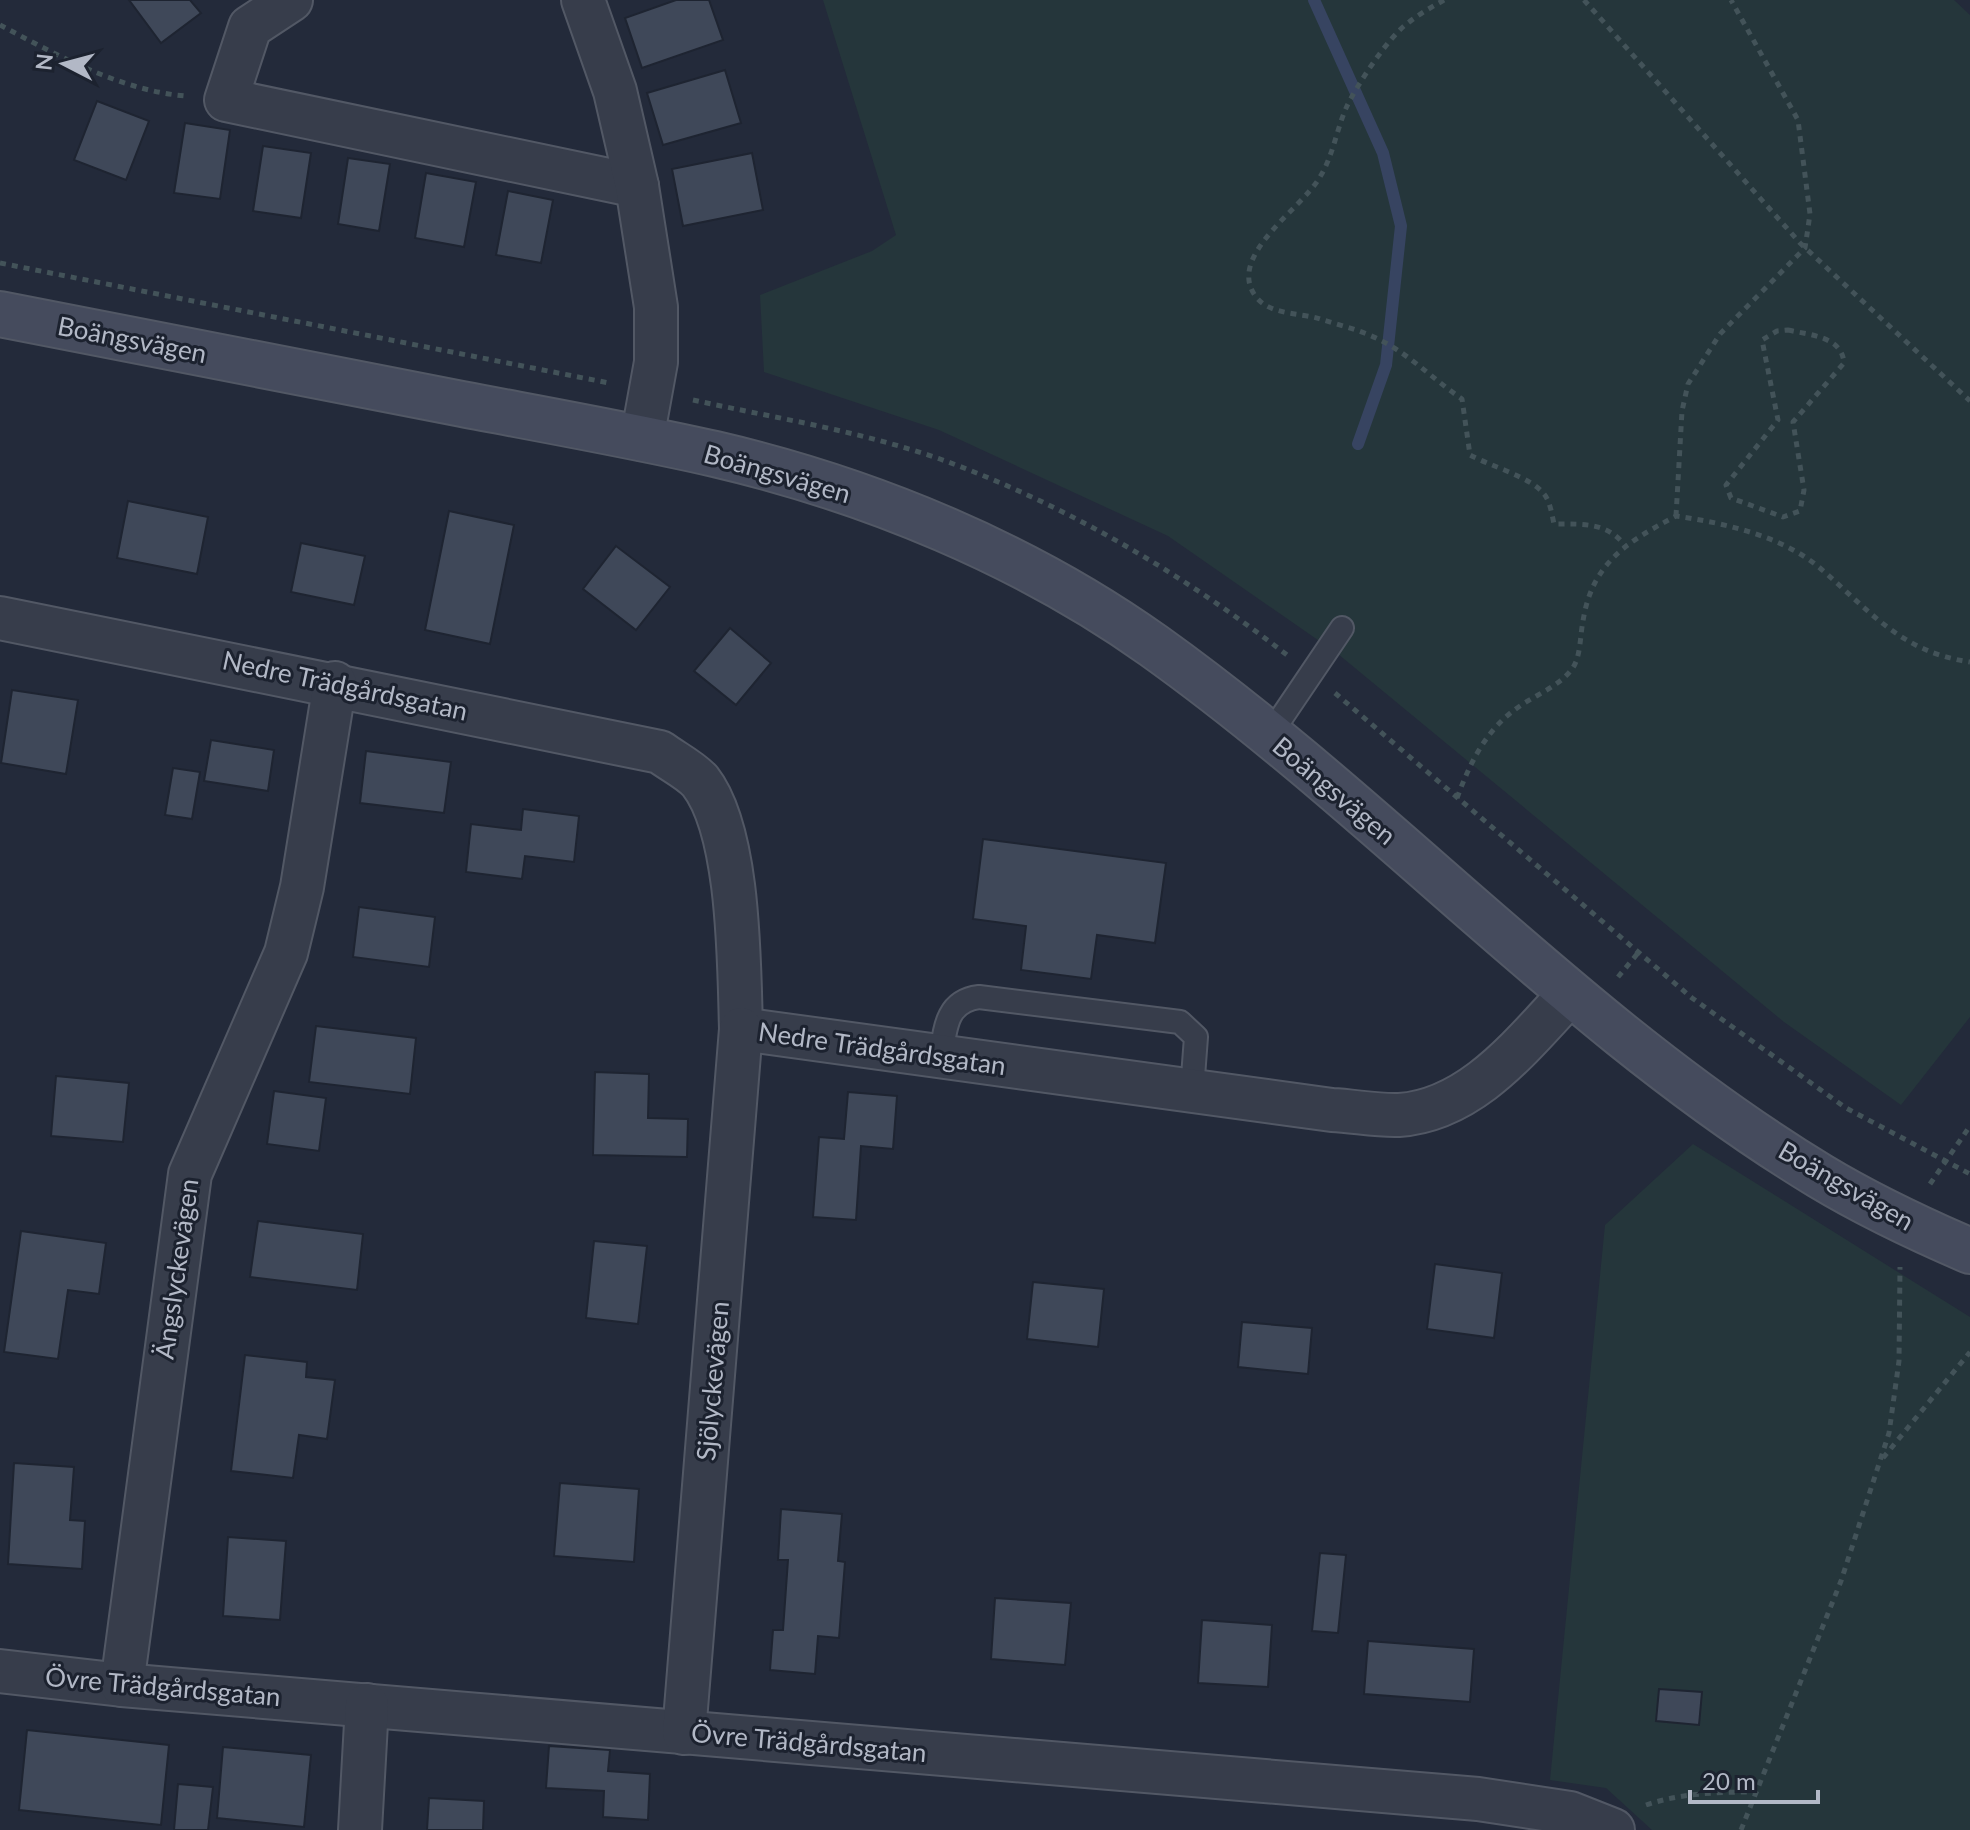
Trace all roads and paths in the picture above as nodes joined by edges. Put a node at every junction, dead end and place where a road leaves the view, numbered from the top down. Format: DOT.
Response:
graph roads {
  1 [pos="291,0"];
  2 [pos="583,0"];
  3 [pos="1444,0"];
  4 [pos="1584,0"];
  5 [pos="1731,0"];
  6 [pos="0,25"];
  7 [pos="226,100"];
  8 [pos="637,186"];
  9 [pos="1805,248"];
  10 [pos="0,314"];
  11 [pos="1970,401"];
  12 [pos="1801,415"];
  13 [pos="642,439"];
  14 [pos="1676,516"];
  15 [pos="1626,547"];
  16 [pos="0,618"];
  17 [pos="1342,628"];
  18 [pos="1970,662"];
  19 [pos="335,683"];
  20 [pos="1269,736"];
  21 [pos="1457,798"];
  22 [pos="1570,994"];
  23 [pos="741,1029"];
  24 [pos="941,1057"];
  25 [pos="1192,1090"];
  26 [pos="1970,1126"];
  27 [pos="1910,1225"];
  28 [pos="1970,1251"];
  29 [pos="1970,1352"];
  30 [pos="1880,1462"];
  31 [pos="0,1671"];
  32 [pos="122,1685"];
  33 [pos="367,1705"];
  34 [pos="684,1733"];
  35 [pos="1756,1792"];
  36 [pos="1612,1828"];
  37 [pos="360,1830"];
  38 [pos="1741,1830"];
  1 -- 7 [label="street"];
  2 -- 8 [label="street"];
  3 -- 15 [label="path"];
  4 -- 9 [label="path"];
  5 -- 9 [label="path"];
  6 -- 7 [label="path"];
  7 -- 8 [label="street"];
  8 -- 13 [label="street"];
  9 -- 11 [label="path"];
  9 -- 14 [label="path"];
  10 -- 13 [label="street, Boängsvägen"];
  12 -- 12 [label="path"];
  13 -- 20 [label="street, Boängsvägen"];
  14 -- 15 [label="path"];
  14 -- 18 [label="path"];
  15 -- 21 [label="path"];
  16 -- 19 [label="street, Nedre Trädgårdsgatan"];
  17 -- 20 [label="lane"];
  19 -- 23 [label="street, Nedre Trädgårdsgatan"];
  19 -- 32 [label="street, Ängslyckevägen"];
  20 -- 22 [label="street, Boängsvägen"];
  22 -- 25 [label="street, Nedre Trädgårdsgatan"];
  22 -- 27 [label="street, Boängsvägen"];
  23 -- 24 [label="street, Nedre Trädgårdsgatan"];
  23 -- 34 [label="street, Sjölyckevägen"];
  24 -- 25 [label="street, Nedre Trädgårdsgatan"];
  24 -- 25 [label="lane"];
  26 -- 27 [label="path"];
  27 -- 28 [label="street, Boängsvägen"];
  27 -- 30 [label="path"];
  29 -- 30 [label="path"];
  30 -- 35 [label="path"];
  31 -- 32 [label="street, Övre Trädgårdsgatan"];
  32 -- 33 [label="street, Övre Trädgårdsgatan"];
  33 -- 34 [label="street, Övre Trädgårdsgatan"];
  33 -- 37 [label="street"];
  34 -- 36 [label="street, Övre Trädgårdsgatan"];
  35 -- 36 [label="path"];
  35 -- 38 [label="path"];
}
